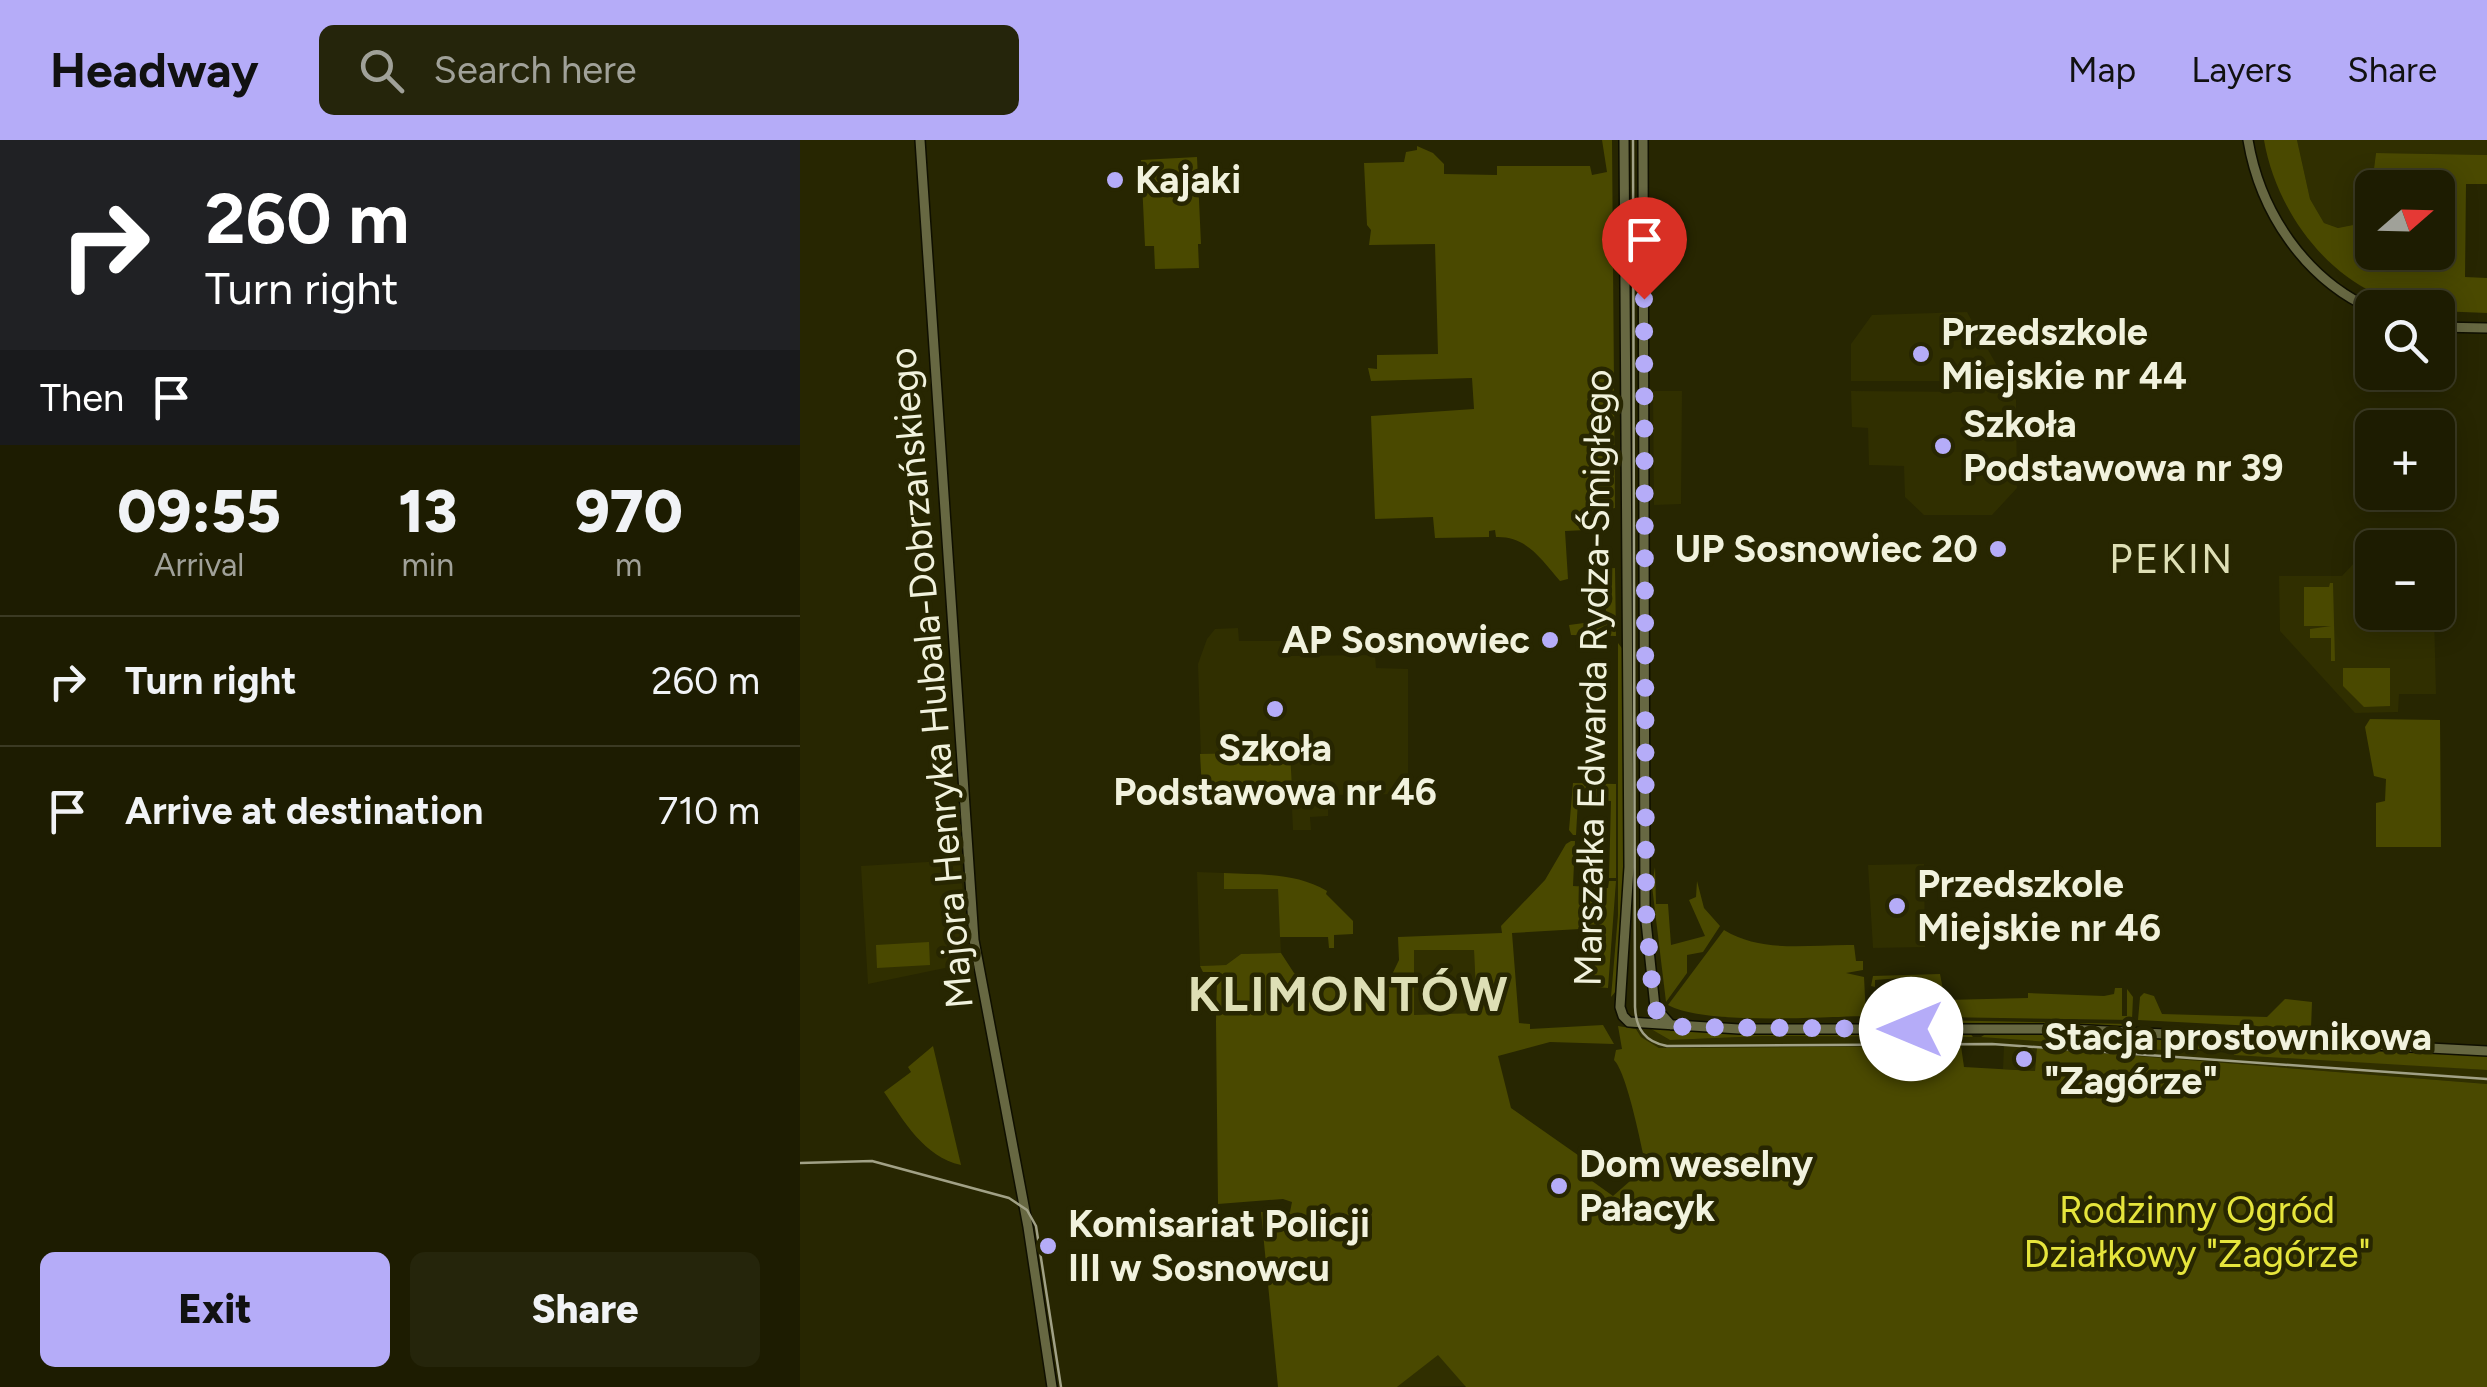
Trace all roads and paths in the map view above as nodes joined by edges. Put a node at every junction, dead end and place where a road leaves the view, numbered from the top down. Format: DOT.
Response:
graph roads {
  1 [pos="920,140"];
  2 [pos="1624,140"];
  3 [pos="1643,140"];
  4 [pos="2248,140"];
  5 [pos="2355,299"];
  6 [pos="2455,327"];
  7 [pos="2487,328"];
  8 [pos="1654,1008"];
  9 [pos="1642,1022"];
  10 [pos="1672,1026"];
  11 [pos="2487,1050"];
  12 [pos="1052,1387"];
  1 -- 12 [label="street, Majora Henryka Hubala-Dobrzańskiego"];
  2 -- 9 [label="street, Marszałka Edwarda Rydza-Śmigłego"];
  3 -- 8 [label="street, Marszałka Edwarda Rydza-Śmigłego"];
  4 -- 5 [label="street"];
  6 -- 7 [label="street"];
  8 -- 9 [label="street, Marszałka Edwarda Rydza-Śmigłego"];
  8 -- 10 [label="street, Marszałka Edwarda Rydza-Śmigłego"];
  9 -- 10 [label="street, Marszałka Edwarda Rydza-Śmigłego"];
  10 -- 11 [label="street"];
}
